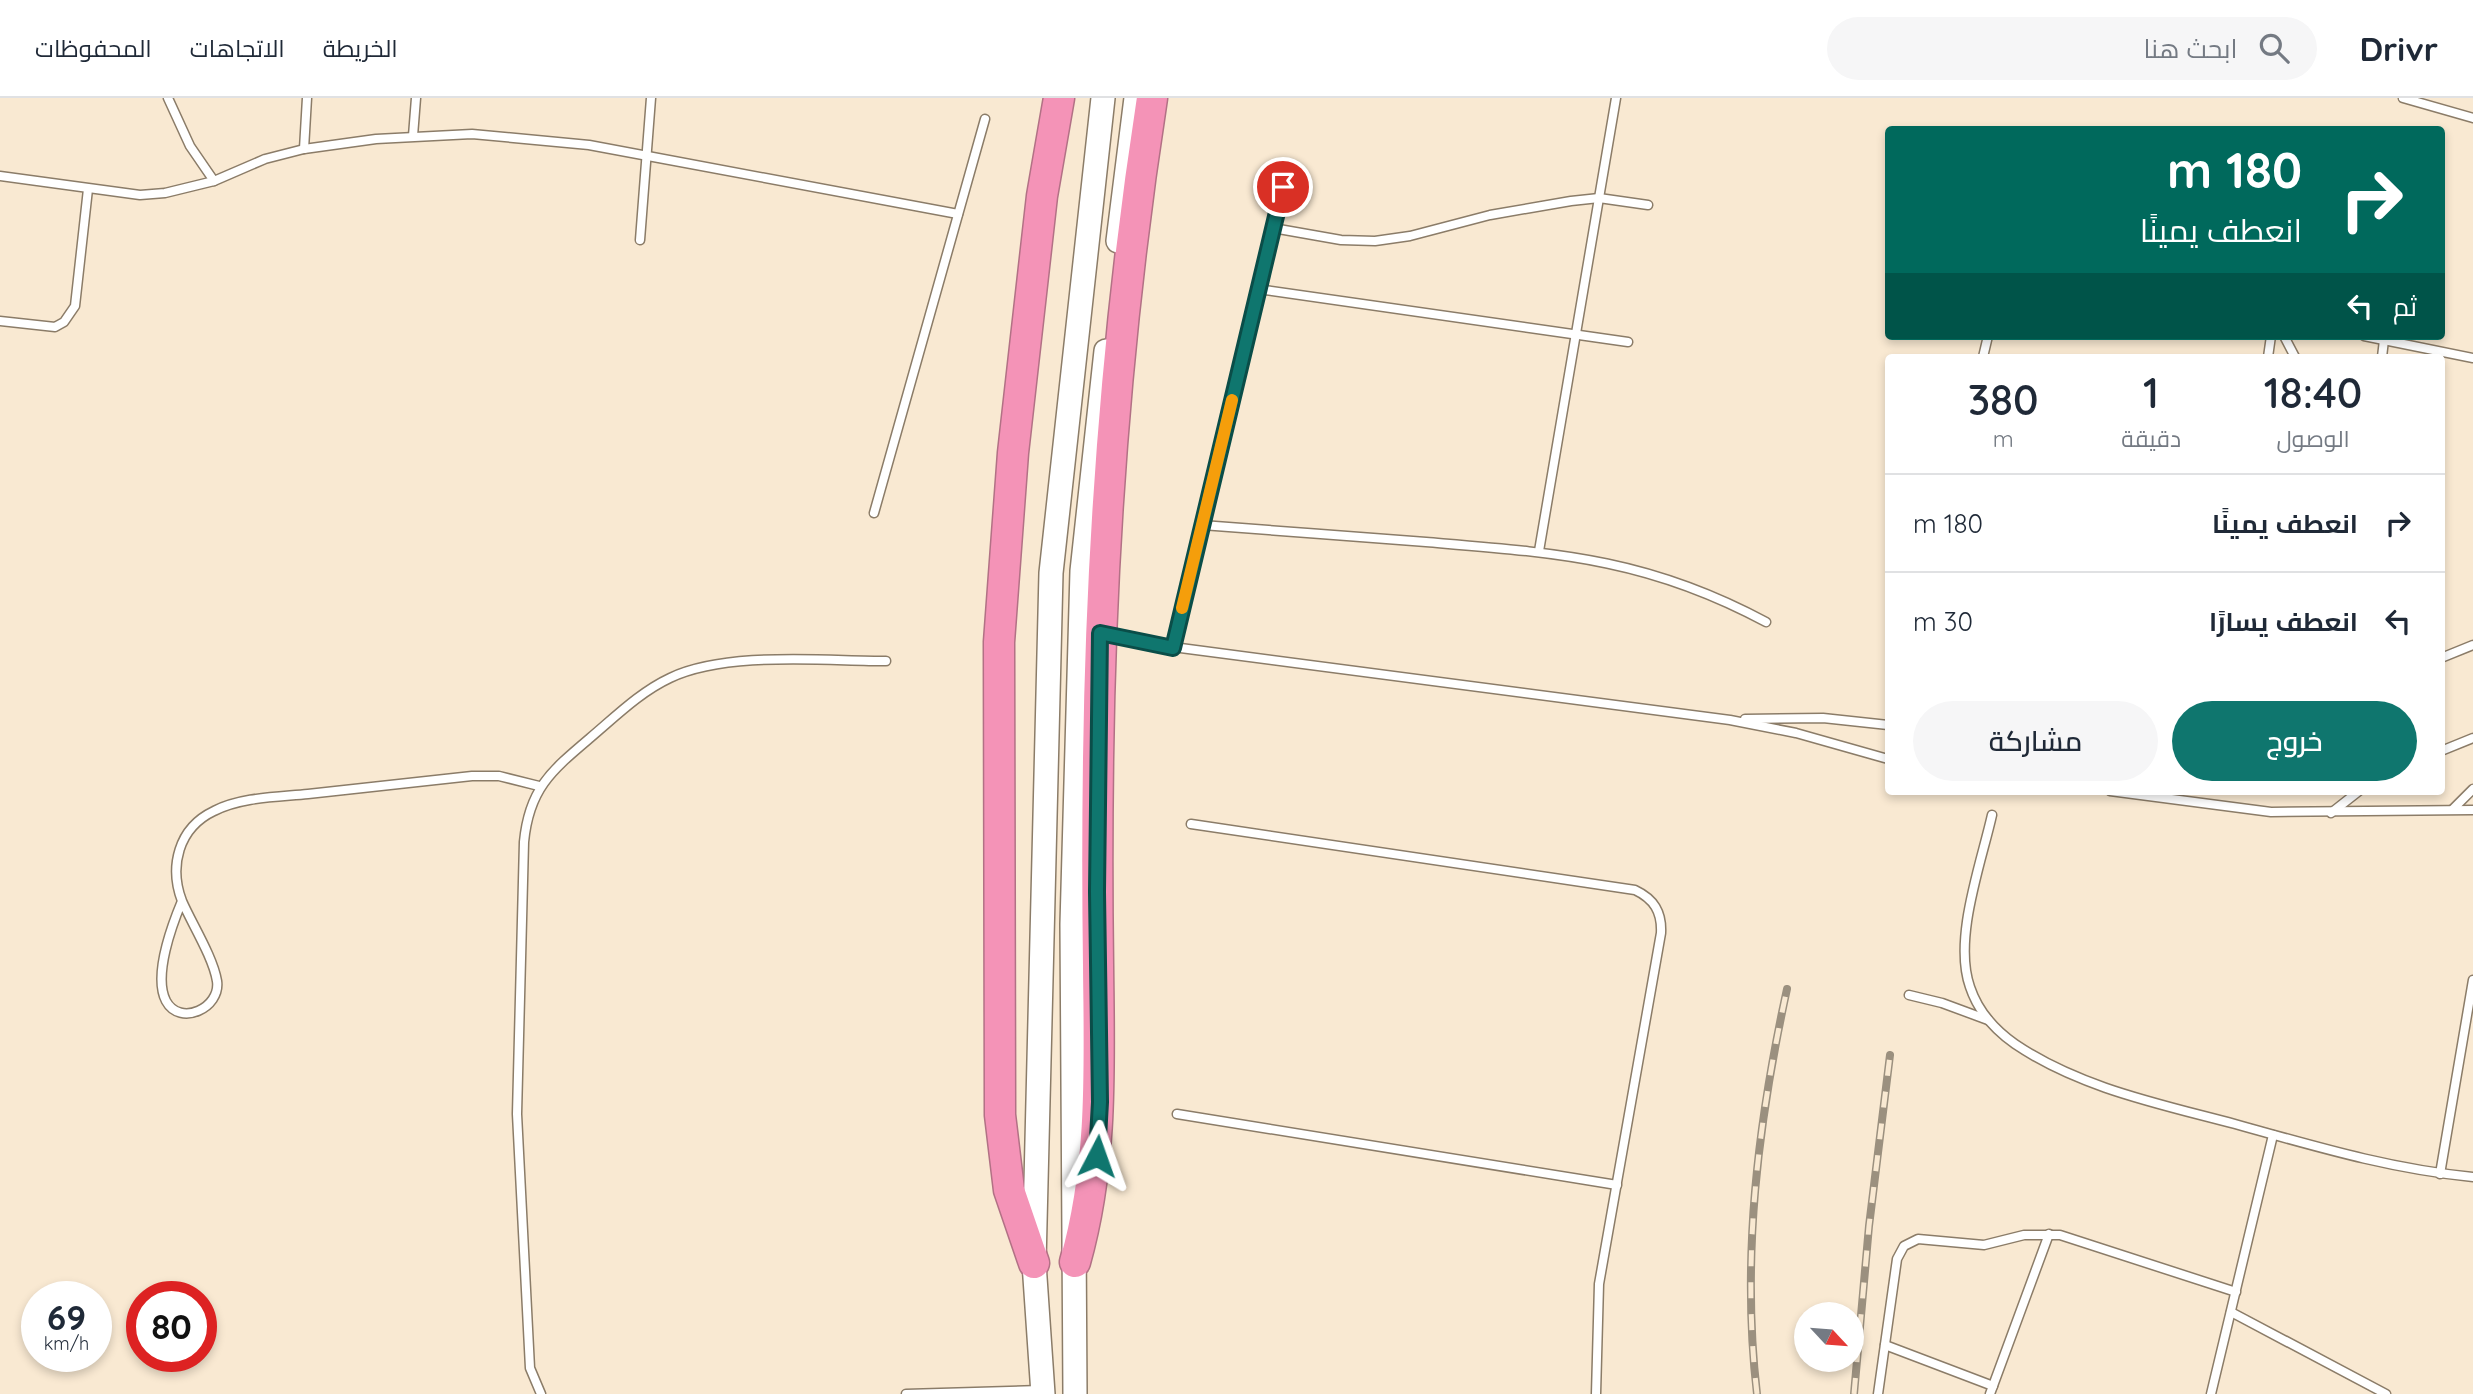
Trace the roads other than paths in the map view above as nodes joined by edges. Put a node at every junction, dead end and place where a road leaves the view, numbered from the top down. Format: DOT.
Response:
graph roads {
  1 [pos="168,98"];
  2 [pos="307,98"];
  3 [pos="416,98"];
  4 [pos="651,98"];
  5 [pos="1059,98"];
  6 [pos="1103,98"];
  7 [pos="1136,98"];
  8 [pos="1152,98"];
  9 [pos="1616,98"];
  10 [pos="2403,98"];
  11 [pos="2473,118"];
  12 [pos="985,119"];
  13 [pos="413,136"];
  14 [pos="304,149"];
  15 [pos="646,158"];
  16 [pos="0,176"];
  17 [pos="214,181"];
  18 [pos="1283,187"];
  19 [pos="88,189"];
  20 [pos="1599,198"];
  21 [pos="1648,205"];
  22 [pos="958,214"];
  23 [pos="1273,228"];
  24 [pos="640,240"];
  25 [pos="1258,289"];
  26 [pos="0,321"];
  27 [pos="1575,335"];
  28 [pos="2384,340"];
  29 [pos="1628,342"];
  30 [pos="2382,354"];
  31 [pos="2473,358"];
  32 [pos="874,513"];
  33 [pos="1202,525"];
  34 [pos="1539,551"];
  35 [pos="1766,622"];
  36 [pos="1100,633"];
  37 [pos="2473,645"];
  38 [pos="1173,648"];
  39 [pos="2445,656"];
  40 [pos="886,661"];
  41 [pos="1730,720"];
  42 [pos="1885,725"];
  43 [pos="2473,737"];
  44 [pos="2445,749"];
  45 [pos="1885,758"];
  46 [pos="539,786"];
  47 [pos="2473,789"];
  48 [pos="2141,795"];
  49 [pos="2354,795"];
  50 [pos="2453,809"];
  51 [pos="2473,810"];
  52 [pos="2331,814"];
  53 [pos="1992,815"];
  54 [pos="1191,824"];
  55 [pos="182,901"];
  56 [pos="2473,980"];
  57 [pos="1909,995"];
  58 [pos="1988,1020"];
  59 [pos="1177,1114"];
  60 [pos="2273,1135"];
  61 [pos="2440,1174"];
  62 [pos="2473,1177"];
  63 [pos="1617,1185"];
  64 [pos="2049,1234"];
  65 [pos="1075,1262"];
  66 [pos="1034,1263"];
  67 [pos="2236,1292"];
  68 [pos="2231,1312"];
  69 [pos="1885,1345"];
  70 [pos="1991,1390"];
  71 [pos="1043,1392"];
  72 [pos="541,1394"];
  73 [pos="906,1394"];
  74 [pos="1075,1394"];
  75 [pos="1596,1394"];
  76 [pos="1878,1394"];
  77 [pos="2211,1394"];
  78 [pos="2386,1394"];
  1 -- 17 [label="lane"];
  2 -- 14 [label="lane"];
  3 -- 13 [label="lane"];
  4 -- 15 [label="lane"];
  5 -- 66 [label="highway"];
  6 -- 66 [label="main road"];
  7 -- 65 [label="main road"];
  8 -- 36 [label="highway"];
  9 -- 20 [label="lane"];
  10 -- 11 [label="lane"];
  12 -- 22 [label="lane"];
  13 -- 14 [label="lane"];
  13 -- 15 [label="lane"];
  14 -- 17 [label="lane"];
  15 -- 22 [label="lane"];
  15 -- 24 [label="lane"];
  16 -- 19 [label="lane"];
  17 -- 19 [label="lane"];
  18 -- 23 [label="lane"];
  19 -- 26 [label="lane"];
  20 -- 21 [label="lane"];
  20 -- 23 [label="lane"];
  20 -- 27 [label="lane"];
  22 -- 32 [label="lane"];
  23 -- 25 [label="lane"];
  25 -- 27 [label="lane"];
  25 -- 33 [label="lane"];
  27 -- 29 [label="lane"];
  27 -- 34 [label="lane"];
  28 -- 30 [label="lane"];
  28 -- 31 [label="lane"];
  33 -- 34 [label="lane"];
  33 -- 38 [label="lane"];
  34 -- 35 [label="lane"];
  36 -- 38 [label="lane"];
  36 -- 65 [label="highway"];
  37 -- 39 [label="lane"];
  38 -- 41 [label="lane"];
  40 -- 46 [label="lane"];
  41 -- 42 [label="lane"];
  41 -- 45 [label="lane"];
  43 -- 44 [label="lane"];
  46 -- 55 [label="lane"];
  46 -- 72 [label="lane"];
  47 -- 50 [label="lane"];
  48 -- 52 [label="lane"];
  49 -- 52 [label="lane"];
  50 -- 51 [label="lane"];
  50 -- 52 [label="lane"];
  53 -- 58 [label="lane"];
  54 -- 63 [label="lane"];
  55 -- 55 [label="lane"];
  56 -- 61 [label="lane"];
  57 -- 58 [label="lane"];
  58 -- 60 [label="lane"];
  59 -- 63 [label="lane"];
  60 -- 61 [label="lane"];
  60 -- 67 [label="lane"];
  61 -- 62 [label="lane"];
  63 -- 75 [label="lane"];
  64 -- 67 [label="lane"];
  64 -- 69 [label="lane"];
  64 -- 70 [label="lane"];
  65 -- 74 [label="main road"];
  66 -- 71 [label="main road"];
  67 -- 68 [label="lane"];
  68 -- 77 [label="lane"];
  68 -- 78 [label="lane"];
  69 -- 70 [label="lane"];
  69 -- 76 [label="lane"];
  71 -- 73 [label="lane"];
}
